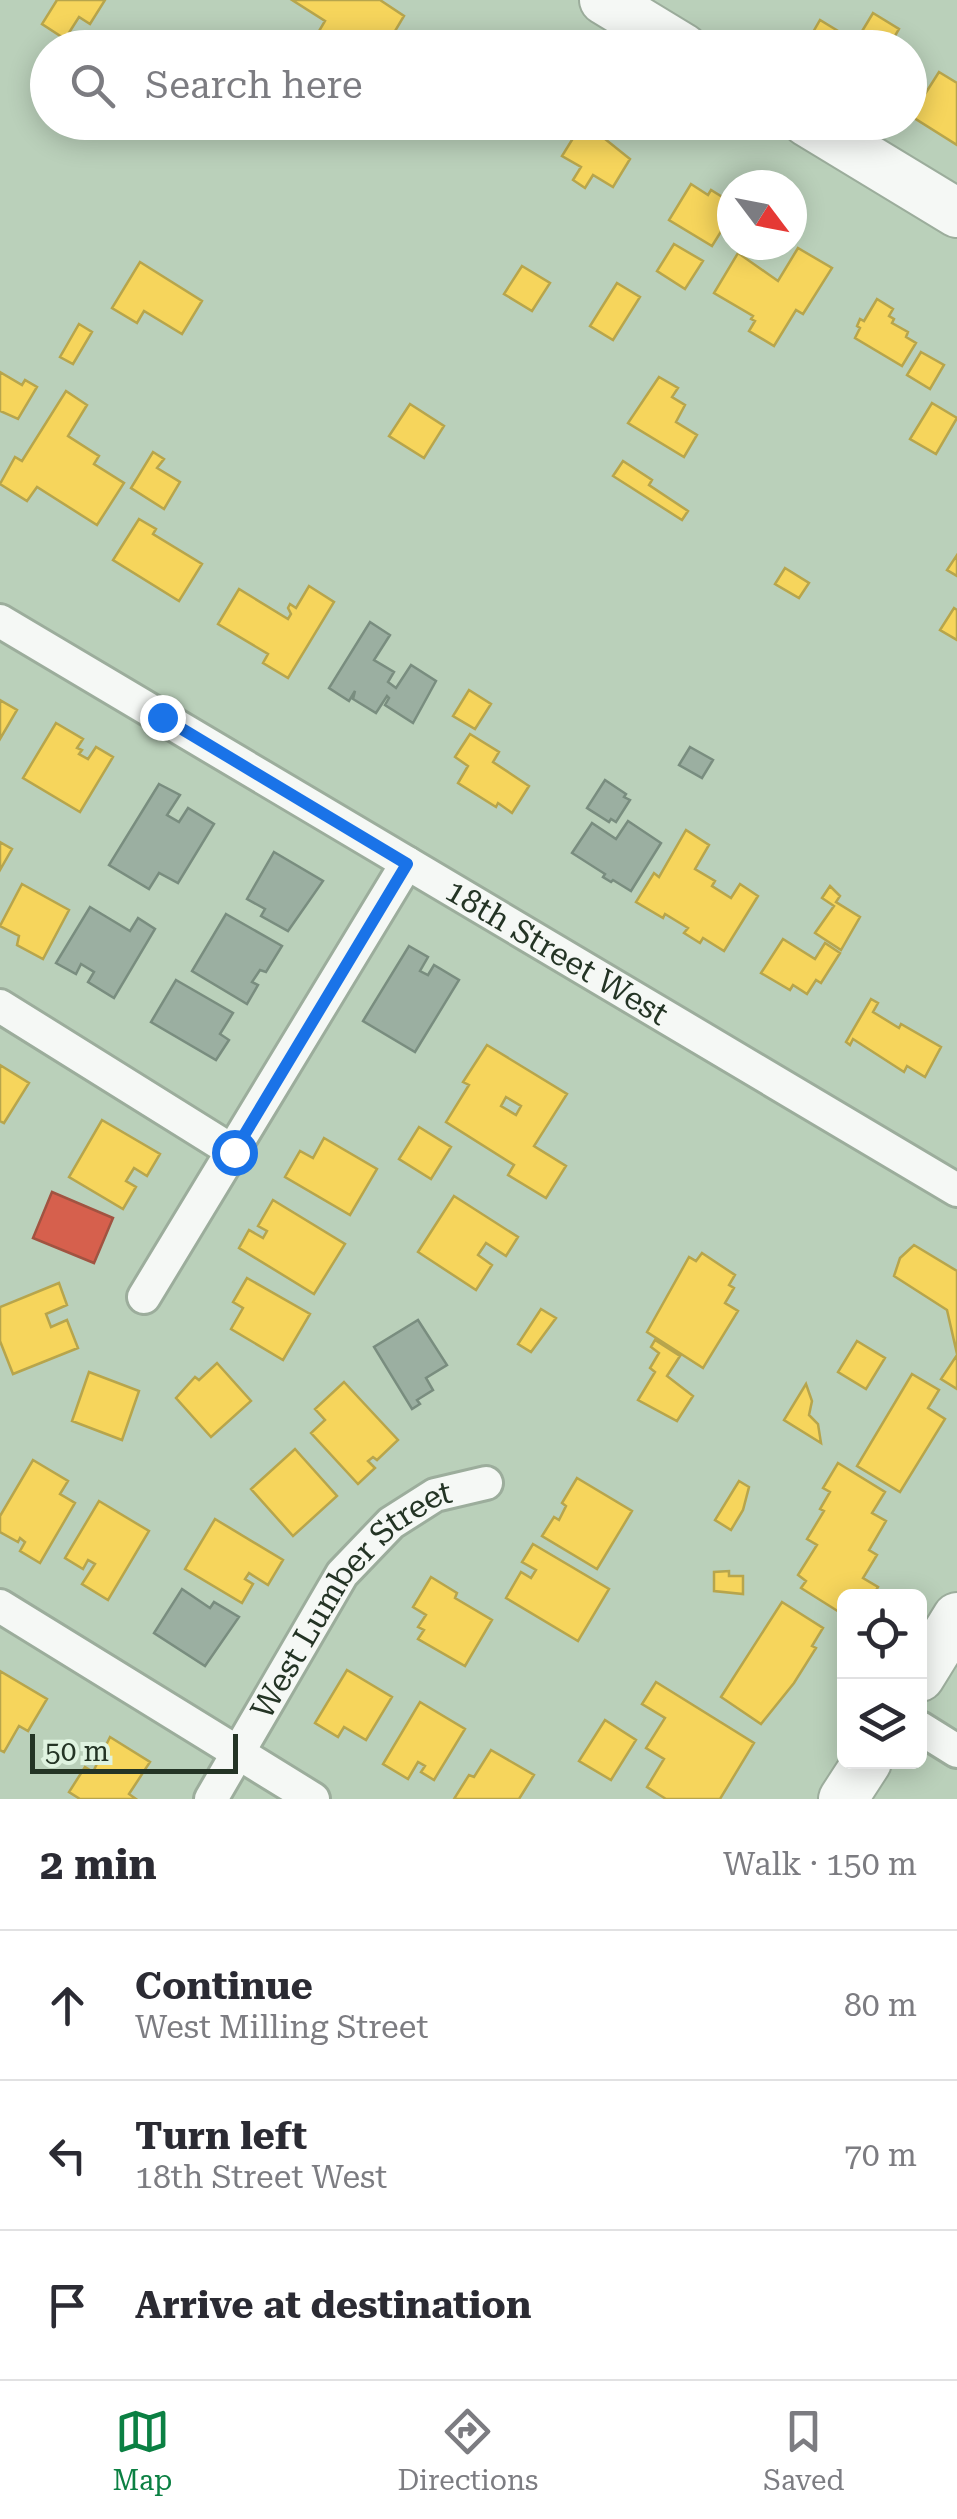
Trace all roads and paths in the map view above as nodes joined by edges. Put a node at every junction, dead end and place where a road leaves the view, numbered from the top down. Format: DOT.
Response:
graph roads {
  1 [pos="604,0"];
  2 [pos="653,30"];
  3 [pos="837,140"];
  4 [pos="957,213"];
  5 [pos="0,620"];
  6 [pos="407,864"];
  7 [pos="0,1006"];
  8 [pos="234,1152"];
  9 [pos="957,1190"];
  10 [pos="144,1297"];
  11 [pos="486,1483"];
  12 [pos="0,1606"];
  13 [pos="957,1617"];
  14 [pos="927,1666"];
  15 [pos="927,1732"];
  16 [pos="957,1751"];
  17 [pos="240,1752"];
  18 [pos="863,1769"];
  19 [pos="211,1799"];
  20 [pos="313,1799"];
  21 [pos="844,1799"];
  1 -- 2 [label="main road"];
  3 -- 4 [label="main road"];
  5 -- 6 [label="street, 18th Street West"];
  6 -- 8 [label="street"];
  6 -- 9 [label="street, 18th Street West"];
  7 -- 8 [label="street"];
  8 -- 10 [label="street"];
  11 -- 17 [label="street, West Lumber Street"];
  12 -- 17 [label="street"];
  13 -- 14 [label="main road"];
  15 -- 16 [label="street"];
  17 -- 19 [label="street, West Lumber Street"];
  17 -- 20 [label="street"];
  18 -- 21 [label="main road"];
}
